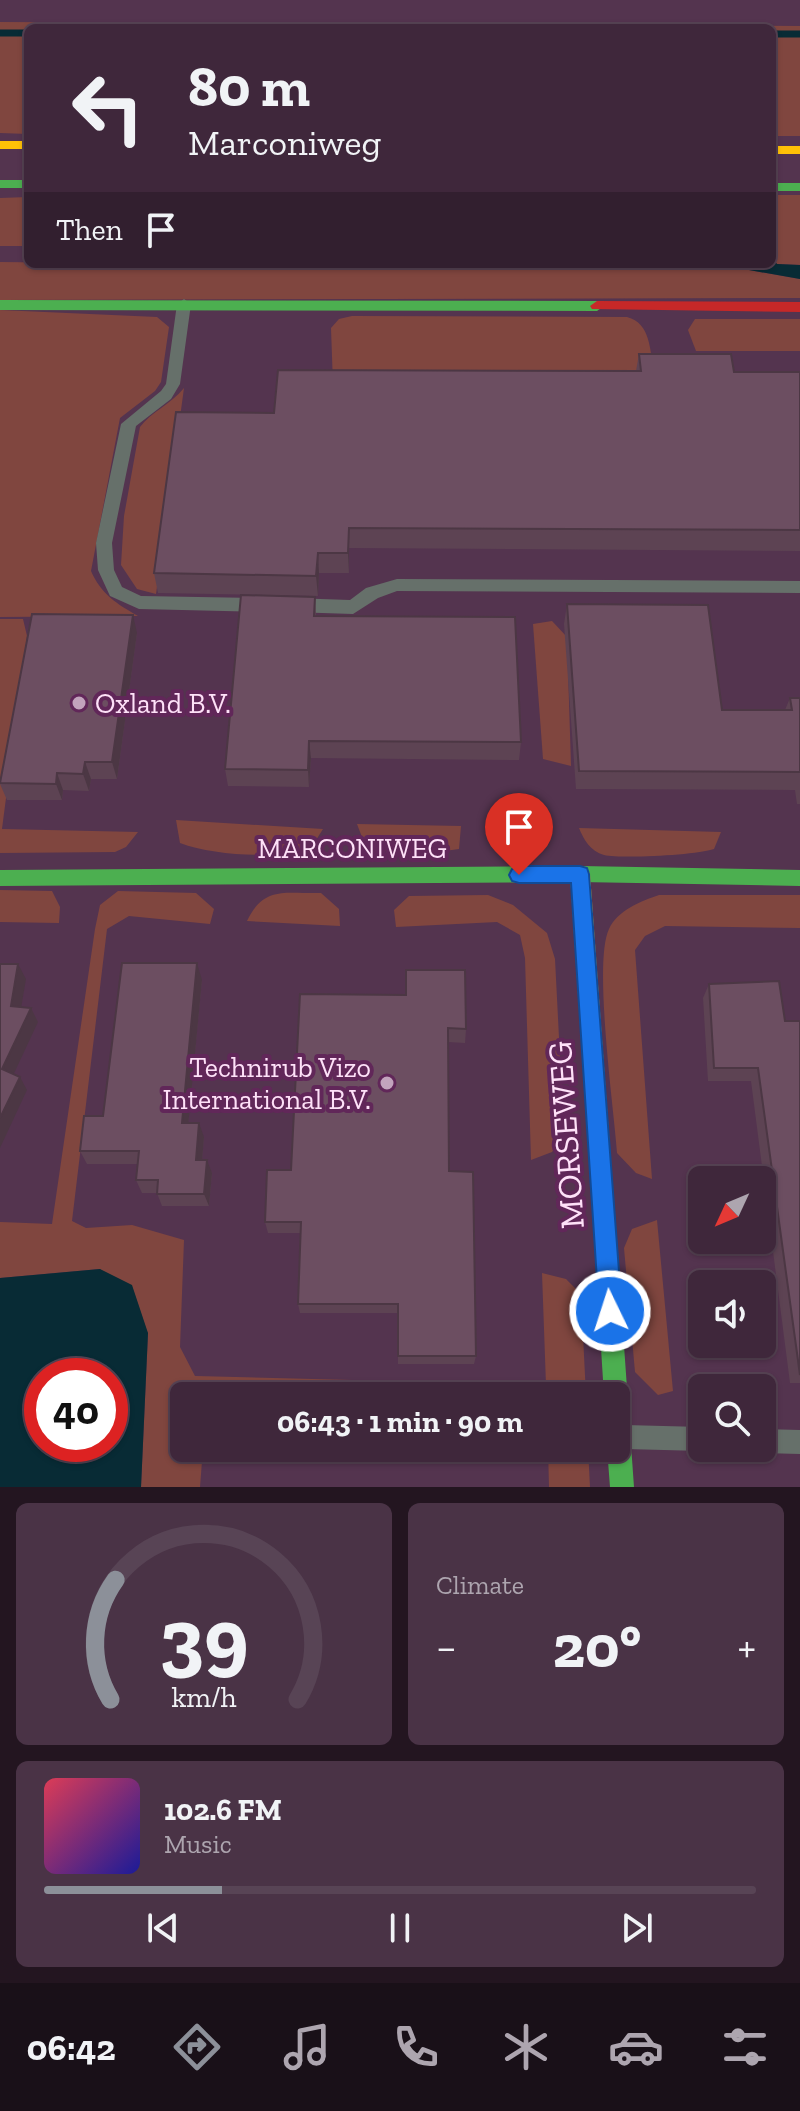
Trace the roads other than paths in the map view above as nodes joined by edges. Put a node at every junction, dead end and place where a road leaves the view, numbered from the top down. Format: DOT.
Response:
graph roads {
  1 [pos="0,145"];
  2 [pos="24,145"];
  3 [pos="776,150"];
  4 [pos="800,150"];
  5 [pos="0,184"];
  6 [pos="24,184"];
  7 [pos="776,187"];
  8 [pos="800,187"];
  9 [pos="184,304"];
  10 [pos="0,305"];
  11 [pos="800,307"];
  12 [pos="800,587"];
  13 [pos="580,874"];
  14 [pos="0,878"];
  15 [pos="800,878"];
  16 [pos="615,1382"];
  17 [pos="630,1436"];
  18 [pos="688,1438"];
  19 [pos="776,1441"];
  20 [pos="800,1442"];
  21 [pos="621,1462"];
  22 [pos="622,1487"];
  1 -- 2 [label="main road"];
  3 -- 4 [label="main road"];
  5 -- 6 [label="main road"];
  7 -- 8 [label="main road"];
  9 -- 10 [label="main road"];
  9 -- 11 [label="main road"];
  9 -- 12 [label="lane"];
  13 -- 14 [label="main road, MARCONIWEG"];
  13 -- 15 [label="main road, MARCONIWEG"];
  13 -- 16 [label="main road, MORSEWEG"];
  17 -- 18 [label="lane"];
  19 -- 20 [label="lane"];
  21 -- 22 [label="main road, MORSEWEG"];
}
